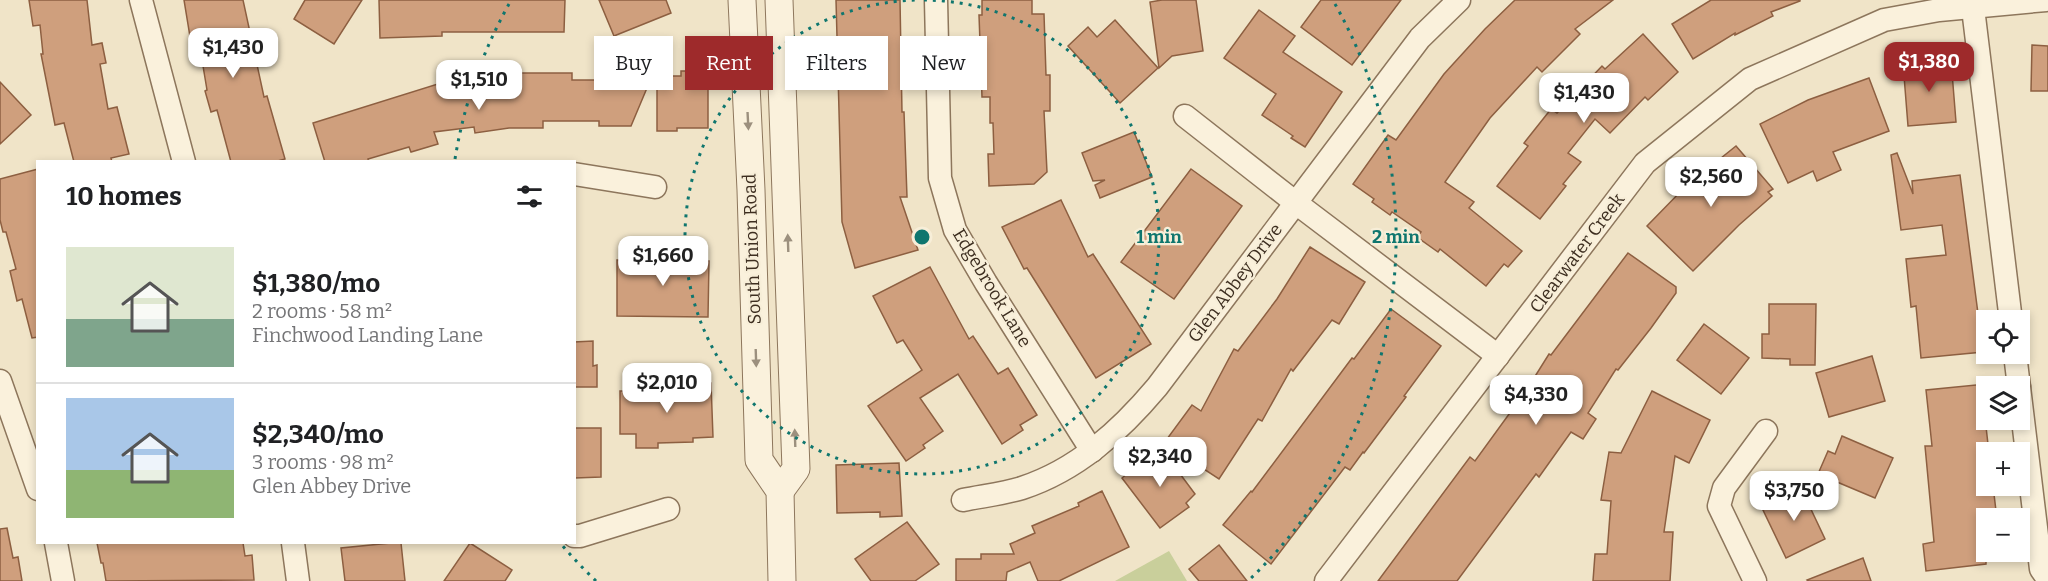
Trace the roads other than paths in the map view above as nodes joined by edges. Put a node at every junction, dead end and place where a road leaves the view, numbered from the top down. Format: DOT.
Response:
graph roads {
  1 [pos="141,0"];
  2 [pos="742,0"];
  3 [pos="779,0"];
  4 [pos="936,0"];
  5 [pos="1459,0"];
  6 [pos="2046,0"];
  7 [pos="1972,3"];
  8 [pos="1185,116"];
  9 [pos="183,160"];
  10 [pos="576,174"];
  11 [pos="655,188"];
  12 [pos="1296,203"];
  13 [pos="2010,310"];
  14 [pos="1498,356"];
  15 [pos="0,381"];
  16 [pos="2024,430"];
  17 [pos="1766,431"];
  18 [pos="1092,451"];
  19 [pos="36,483"];
  20 [pos="780,491"];
  21 [pos="963,500"];
  22 [pos="668,509"];
  23 [pos="576,536"];
  24 [pos="56,544"];
  25 [pos="292,544"];
  26 [pos="2048,579"];
  27 [pos="63,581"];
  28 [pos="298,581"];
  29 [pos="782,581"];
  30 [pos="1326,581"];
  31 [pos="1755,581"];
  1 -- 9 [label="street"];
  2 -- 20 [label="street, South Union Road, one-way"];
  20 -- 3 [label="street, South Union Road, one-way"];
  4 -- 18 [label="street, Edgebrook Lane"];
  5 -- 12 [label="street, Glen Abbey Drive"];
  6 -- 7 [label="street, Clearwater Creek"];
  7 -- 13 [label="street"];
  7 -- 14 [label="street, Clearwater Creek"];
  8 -- 12 [label="street"];
  10 -- 11 [label="street"];
  12 -- 14 [label="street"];
  12 -- 18 [label="street, Glen Abbey Drive"];
  14 -- 30 [label="street, Clearwater Creek"];
  15 -- 19 [label="street"];
  16 -- 26 [label="street"];
  17 -- 31 [label="street"];
  18 -- 21 [label="street, Glen Abbey Drive"];
  20 -- 29 [label="street"];
  22 -- 23 [label="street"];
  24 -- 27 [label="street"];
  25 -- 28 [label="street"];
}
